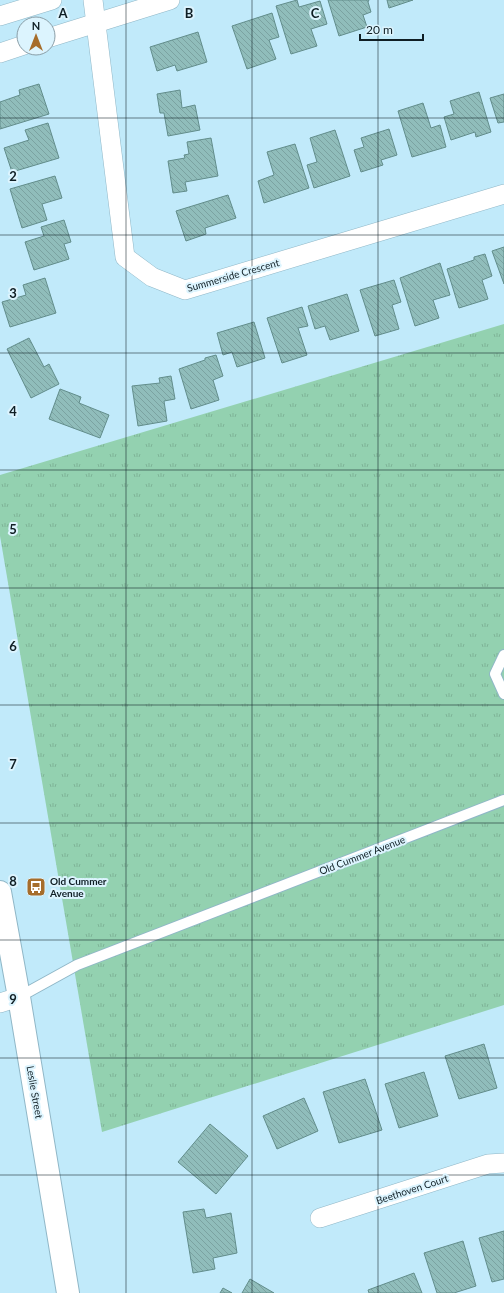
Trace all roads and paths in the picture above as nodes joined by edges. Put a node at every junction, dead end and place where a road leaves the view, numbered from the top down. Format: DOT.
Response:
graph roads {
  1 [pos="52,0"];
  2 [pos="93,0"];
  3 [pos="170,0"];
  4 [pos="0,16"];
  5 [pos="95,23"];
  6 [pos="56,35"];
  7 [pos="16,48"];
  8 [pos="0,53"];
  9 [pos="504,194"];
  10 [pos="504,655"];
  11 [pos="504,694"];
  12 [pos="504,800"];
  13 [pos="0,892"];
  14 [pos="10,1000"];
  15 [pos="504,1163"];
  16 [pos="320,1218"];
  17 [pos="68,1293"];
  1 -- 4 [label="street"];
  2 -- 5 [label="street, Summerside Crescent"];
  3 -- 5 [label="street"];
  5 -- 6 [label="street"];
  5 -- 9 [label="street, Summerside Crescent"];
  7 -- 8 [label="street"];
  10 -- 11 [label="lane"];
  12 -- 14 [label="lane, Old Cummer Avenue"];
  13 -- 14 [label="main road, Leslie Street"];
  14 -- 17 [label="main road, Leslie Street"];
  15 -- 16 [label="street, Beethoven Court"];
}
